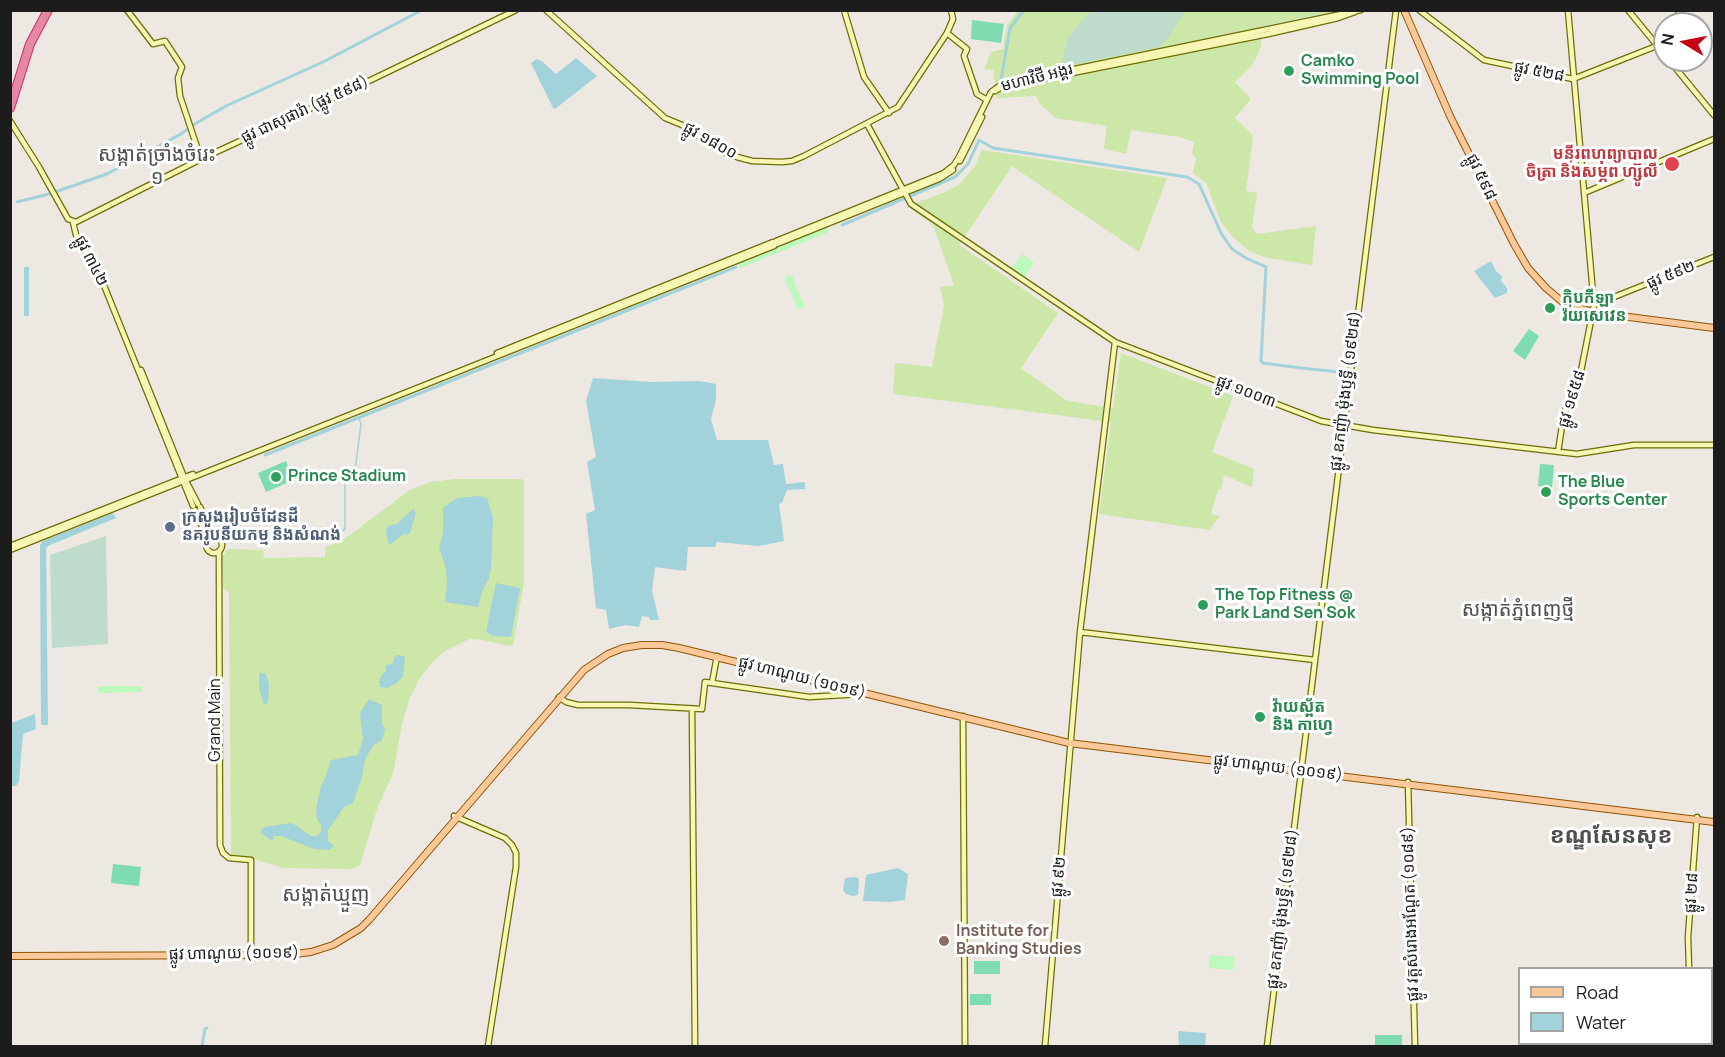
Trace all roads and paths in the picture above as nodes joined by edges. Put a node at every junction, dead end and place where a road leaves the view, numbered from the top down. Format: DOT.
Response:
graph roads {
  1 [pos="46,10"];
  2 [pos="126,10"];
  3 [pos="510,10"];
  4 [pos="516,10"];
  5 [pos="546,10"];
  6 [pos="844,10"];
  7 [pos="951,10"];
  8 [pos="1404,10"];
  9 [pos="1419,10"];
  10 [pos="1568,10"];
  11 [pos="1628,10"];
  12 [pos="1358,11"];
  13 [pos="1396,11"];
  14 [pos="947,33"];
  15 [pos="1653,40"];
  16 [pos="1653,47"];
  17 [pos="27,48"];
  18 [pos="1679,72"];
  19 [pos="1573,79"];
  20 [pos="988,101"];
  21 [pos="10,102"];
  22 [pos="10,108"];
  23 [pos="889,113"];
  24 [pos="1714,115"];
  25 [pos="10,119"];
  26 [pos="867,124"];
  27 [pos="1714,139"];
  28 [pos="229,144"];
  29 [pos="200,157"];
  30 [pos="1584,193"];
  31 [pos="905,195"];
  32 [pos="74,221"];
  33 [pos="1714,257"];
  34 [pos="1594,308"];
  35 [pos="1714,326"];
  36 [pos="1115,342"];
  37 [pos="1343,425"];
  38 [pos="1714,445"];
  39 [pos="1558,452"];
  40 [pos="184,479"];
  41 [pos="202,518"];
  42 [pos="214,537"];
  43 [pos="208,540"];
  44 [pos="10,548"];
  45 [pos="219,551"];
  46 [pos="212,553"];
  47 [pos="1080,632"];
  48 [pos="717,656"];
  49 [pos="1314,659"];
  50 [pos="712,683"];
  51 [pos="865,692"];
  52 [pos="559,698"];
  53 [pos="692,709"];
  54 [pos="963,716"];
  55 [pos="522,740"];
  56 [pos="1070,741"];
  57 [pos="1300,769"];
  58 [pos="1408,783"];
  59 [pos="456,817"];
  60 [pos="1696,818"];
  61 [pos="1714,821"];
  62 [pos="219,840"];
  63 [pos="10,954"];
  64 [pos="251,954"];
  65 [pos="1689,967"];
  66 [pos="488,1047"];
  67 [pos="695,1047"];
  68 [pos="965,1047"];
  69 [pos="1045,1047"];
  70 [pos="1267,1047"];
  71 [pos="1414,1047"];
  1 -- 17 [label="highway"];
  2 -- 29 [label="main road"];
  3 -- 28 [label="main road, ផ្លូវ ជាសុផារ៉ា (ផ្លូវ ៥៩៨)"];
  4 -- 28 [label="main road, ផ្លូវ ជាសុផារ៉ា (ផ្លូវ ៥៩៨)"];
  5 -- 26 [label="main road, ផ្លូវ ១៨០០"];
  6 -- 23 [label="main road"];
  7 -- 14 [label="main road, ផ្លូវ ១៨០០"];
  8 -- 34 [label="main road, ផ្លូវ ៥៩៨"];
  9 -- 19 [label="main road, ផ្លូវ ៥២៨"];
  10 -- 19 [label="main road, ផ្លូវ ១៩៥៨"];
  11 -- 15 [label="main road"];
  12 -- 20 [label="main road, មហាវិថី អង្គរ"];
  13 -- 37 [label="main road, ផ្លូវ ឧកញ៉ា ម៉ុងឫទ្ធី (១៩២៨)"];
  14 -- 20 [label="main road"];
  14 -- 23 [label="main road, ផ្លូវ ១៨០០"];
  16 -- 19 [label="main road, ផ្លូវ ៥២៨"];
  17 -- 21 [label="highway"];
  17 -- 22 [label="highway"];
  18 -- 24 [label="main road"];
  19 -- 30 [label="main road, ផ្លូវ ១៩៥៨"];
  20 -- 31 [label="main road, មហាវិថី អង្គរ"];
  23 -- 26 [label="main road, ផ្លូវ ១៨០០"];
  25 -- 32 [label="main road"];
  26 -- 31 [label="main road, ផ្លូវ ១០០៣"];
  27 -- 30 [label="main road"];
  28 -- 29 [label="main road, ផ្លូវ ជាសុផារ៉ា (ផ្លូវ ៥៩៨)"];
  29 -- 32 [label="main road, ផ្លូវ ជាសុផារ៉ា (ផ្លូវ ៥៩៨)"];
  30 -- 34 [label="main road, ផ្លូវ ១៩៥៨"];
  31 -- 36 [label="main road, ផ្លូវ ១០០៣"];
  31 -- 40 [label="main road, មហាវិថី អង្គរ"];
  32 -- 40 [label="main road, ផ្លូវ ៣៤២"];
  33 -- 34 [label="main road, ផ្លូវ ៥៩២"];
  34 -- 35 [label="main road, ផ្លូវ ៥៩៨"];
  34 -- 39 [label="main road, ផ្លូវ ១៩៥៨"];
  36 -- 37 [label="main road, ផ្លូវ ១០០៣"];
  36 -- 47 [label="main road, ផ្លូវ ៩២"];
  37 -- 39 [label="main road, ផ្លូវ ១០០៣"];
  37 -- 49 [label="main road, ផ្លូវ ឧកញ៉ា ម៉ុងឫទ្ធី (១៩២៨)"];
  38 -- 39 [label="main road, ផ្លូវ ១០០៣"];
  40 -- 41 [label="main road, ផ្លូវ ៣៤២"];
  40 -- 44 [label="main road, មហាវិថី អង្គរ"];
  41 -- 42 [label="main road"];
  41 -- 43 [label="main road"];
  42 -- 43 [label="main road"];
  42 -- 45 [label="main road"];
  43 -- 46 [label="main road"];
  45 -- 46 [label="main road"];
  45 -- 62 [label="main road, Grand Main"];
  46 -- 62 [label="main road, Grand Main"];
  47 -- 49 [label="main road"];
  47 -- 56 [label="main road, ផ្លូវ ៩២"];
  48 -- 50 [label="main road"];
  48 -- 51 [label="main road, ផ្លូវ ហាណូយ (១០១៩)"];
  48 -- 52 [label="main road, ផ្លូវ ហាណូយ (១០១៩)"];
  48 -- 55 [label="main road, ផ្លូវ ហាណូយ (១០១៩)"];
  49 -- 57 [label="main road, ផ្លូវ ឧកញ៉ា ម៉ុងឫទ្ធី (១៩២៨)"];
  50 -- 51 [label="main road"];
  50 -- 53 [label="main road"];
  51 -- 54 [label="main road, ផ្លូវ ហាណូយ (១០១៩)"];
  52 -- 53 [label="main road"];
  52 -- 55 [label="main road, ផ្លូវ ហាណូយ (១០១៩)"];
  53 -- 67 [label="main road"];
  54 -- 56 [label="main road, ផ្លូវ ហាណូយ (១០១៩)"];
  54 -- 68 [label="main road"];
  55 -- 59 [label="main road, ផ្លូវ ហាណូយ (១០១៩)"];
  56 -- 57 [label="main road, ផ្លូវ ហាណូយ (១០១៩)"];
  56 -- 69 [label="main road, ផ្លូវ ៩២"];
  57 -- 58 [label="main road, ផ្លូវ ហាណូយ (១០១៩)"];
  57 -- 70 [label="main road, ផ្លូវ ឧកញ៉ា ម៉ុងឫទ្ធី (១៩២៨)"];
  58 -- 60 [label="main road, ផ្លូវ ហាណូយ (១០១៩)"];
  58 -- 71 [label="main road, ផ្លូវ វត្តសំរោងអណ្ដែត (១០៨៩)"];
  59 -- 64 [label="main road, ផ្លូវ ហាណូយ (១០១៩)"];
  59 -- 66 [label="main road"];
  60 -- 61 [label="main road, ផ្លូវ ហាណូយ (១០១៩)"];
  60 -- 65 [label="main road, ផ្លូវ ២៨"];
  62 -- 64 [label="main road"];
  63 -- 64 [label="main road, ផ្លូវ ហាណូយ (១០១៩)"];
}
